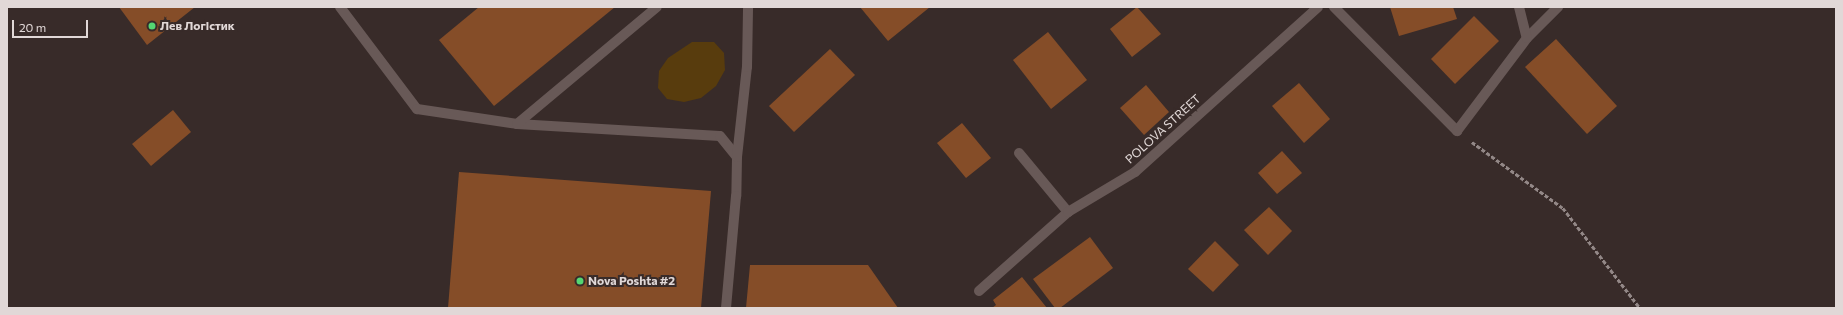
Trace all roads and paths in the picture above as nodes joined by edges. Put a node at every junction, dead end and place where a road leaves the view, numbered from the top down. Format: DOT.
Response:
graph roads {
  1 [pos="340,7"];
  2 [pos="657,7"];
  3 [pos="748,7"];
  4 [pos="1318,7"];
  5 [pos="1334,7"];
  6 [pos="1519,7"];
  7 [pos="1558,7"];
  8 [pos="1527,38"];
  9 [pos="517,124"];
  10 [pos="1457,131"];
  11 [pos="1019,153"];
  12 [pos="737,157"];
  13 [pos="1068,212"];
  14 [pos="979,291"];
  15 [pos="726,308"];
  16 [pos="1640,308"];
  1 -- 9 [label="street"];
  2 -- 9 [label="street"];
  3 -- 12 [label="street"];
  4 -- 13 [label="street, POLOVA STREET"];
  5 -- 10 [label="street"];
  6 -- 8 [label="street"];
  7 -- 8 [label="street"];
  8 -- 10 [label="street"];
  9 -- 12 [label="street"];
  10 -- 16 [label="path"];
  11 -- 13 [label="street"];
  12 -- 15 [label="street"];
  13 -- 14 [label="street, POLOVA STREET"];
}
